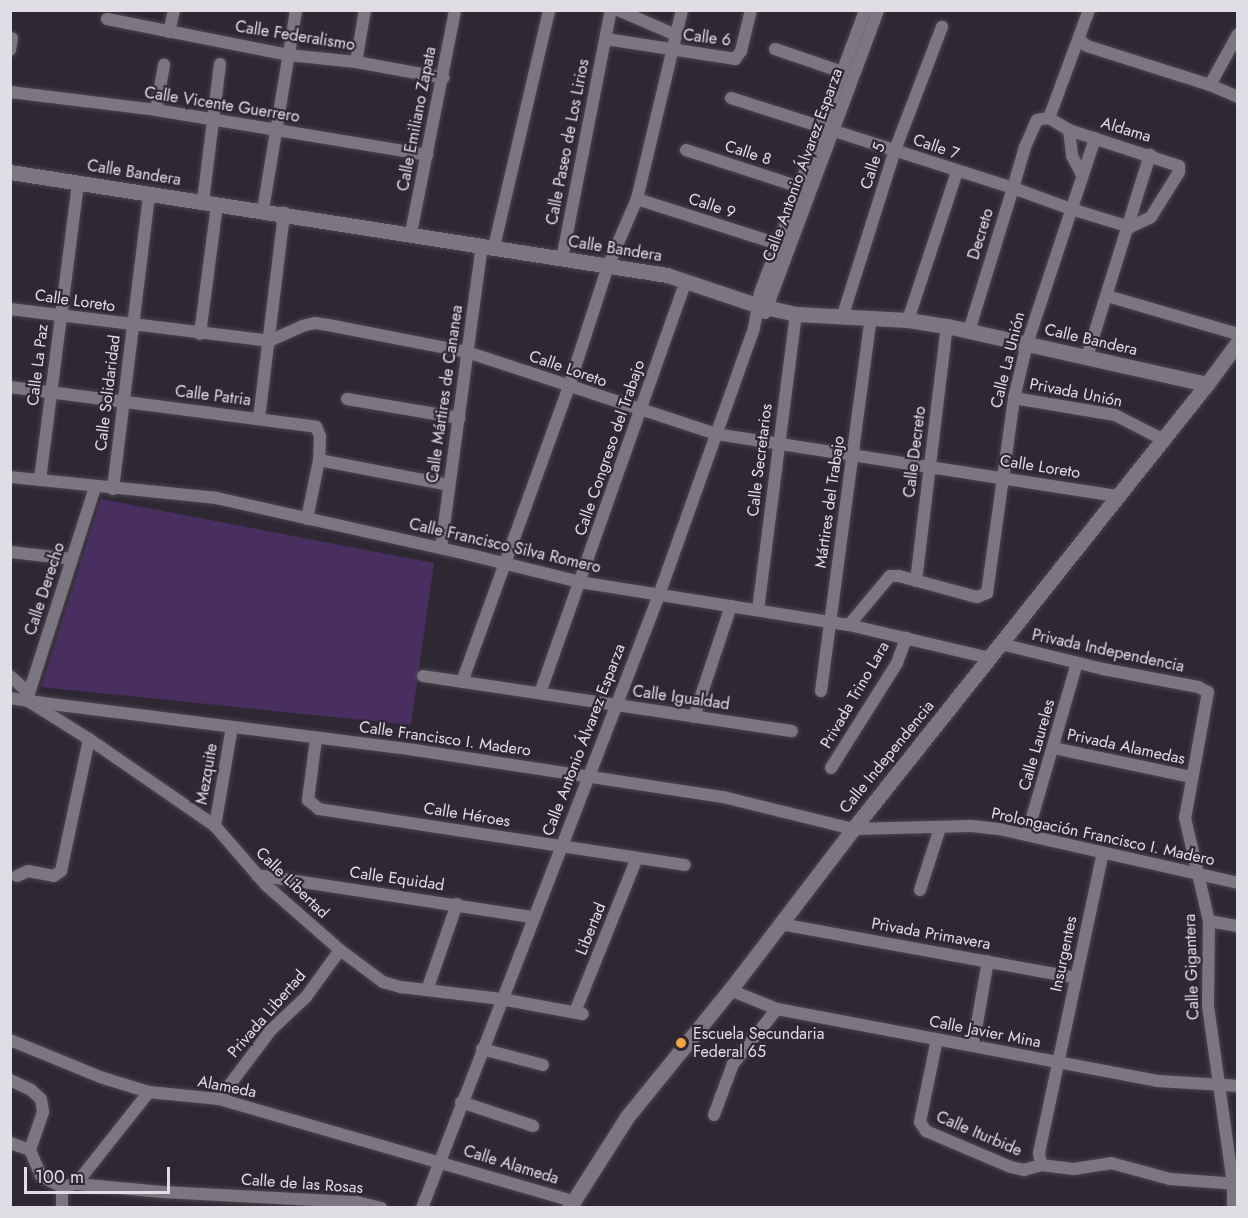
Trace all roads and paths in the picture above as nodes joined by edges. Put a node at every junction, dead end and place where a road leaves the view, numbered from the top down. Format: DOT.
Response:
graph roads {
  1 [pos="174,10"];
  2 [pos="296,10"];
  3 [pos="365,10"];
  4 [pos="455,10"];
  5 [pos="549,10"];
  6 [pos="611,10"];
  7 [pos="618,10"];
  8 [pos="682,10"];
  9 [pos="751,10"];
  10 [pos="865,10"];
  11 [pos="878,10"];
  12 [pos="1089,10"];
  13 [pos="107,19"];
  14 [pos="942,27"];
  15 [pos="169,32"];
  16 [pos="1238,34"];
  17 [pos="675,35"];
  18 [pos="606,36"];
  19 [pos="1080,40"];
  20 [pos="775,49"];
  21 [pos="672,50"];
  22 [pos="289,55"];
  23 [pos="356,62"];
  24 [pos="220,64"];
  25 [pos="164,65"];
  26 [pos="842,72"];
  27 [pos="444,78"];
  28 [pos="1210,85"];
  29 [pos="10,92"];
  30 [pos="1238,97"];
  31 [pos="731,98"];
  32 [pos="156,110"];
  33 [pos="1049,118"];
  34 [pos="214,120"];
  35 [pos="821,129"];
  36 [pos="276,130"];
  37 [pos="1070,130"];
  38 [pos="834,132"];
  39 [pos="1095,138"];
  40 [pos="686,150"];
  41 [pos="896,150"];
  42 [pos="428,155"];
  43 [pos="1150,155"];
  44 [pos="10,172"];
  45 [pos="957,172"];
  46 [pos="1082,176"];
  47 [pos="78,183"];
  48 [pos="800,187"];
  49 [pos="1013,188"];
  50 [pos="149,194"];
  51 [pos="637,199"];
  52 [pos="210,203"];
  53 [pos="1071,209"];
  54 [pos="263,210"];
  55 [pos="285,213"];
  56 [pos="1130,227"];
  57 [pos="411,233"];
  58 [pos="778,244"];
  59 [pos="488,246"];
  60 [pos="562,259"];
  61 [pos="608,266"];
  62 [pos="686,280"];
  63 [pos="1107,296"];
  64 [pos="762,306"];
  65 [pos="10,309"];
  66 [pos="796,314"];
  67 [pos="61,315"];
  68 [pos="871,317"];
  69 [pos="842,318"];
  70 [pos="908,320"];
  71 [pos="133,326"];
  72 [pos="947,326"];
  73 [pos="969,331"];
  74 [pos="200,334"];
  75 [pos="1238,334"];
  76 [pos="269,341"];
  77 [pos="1238,342"];
  78 [pos="1027,344"];
  79 [pos="468,352"];
  80 [pos="1088,357"];
  81 [pos="1207,384"];
  82 [pos="569,386"];
  83 [pos="10,387"];
  84 [pos="51,392"];
  85 [pos="1014,398"];
  86 [pos="347,399"];
  87 [pos="124,401"];
  88 [pos="641,410"];
  89 [pos="259,418"];
  90 [pos="459,418"];
  91 [pos="716,434"];
  92 [pos="1162,439"];
  93 [pos="779,444"];
  94 [pos="853,455"];
  95 [pos="320,460"];
  96 [pos="929,467"];
  97 [pos="10,477"];
  98 [pos="1002,478"];
  99 [pos="40,480"];
  100 [pos="449,486"];
  101 [pos="95,487"];
  102 [pos="113,489"];
  103 [pos="1117,496"];
  104 [pos="308,519"];
  105 [pos="441,548"];
  106 [pos="10,552"];
  107 [pos="72,559"];
  108 [pos="505,564"];
  109 [pos="916,581"];
  110 [pos="580,582"];
  111 [pos="658,595"];
  112 [pos="731,606"];
  113 [pos="758,610"];
  114 [pos="831,622"];
  115 [pos="849,625"];
  116 [pos="906,638"];
  117 [pos="1001,644"];
  118 [pos="990,658"];
  119 [pos="1077,663"];
  120 [pos="10,676"];
  121 [pos="423,676"];
  122 [pos="462,682"];
  123 [pos="821,690"];
  124 [pos="1208,692"];
  125 [pos="540,693"];
  126 [pos="29,697"];
  127 [pos="10,698"];
  128 [pos="615,705"];
  129 [pos="694,717"];
  130 [pos="232,727"];
  131 [pos="792,731"];
  132 [pos="89,739"];
  133 [pos="316,739"];
  134 [pos="1054,748"];
  135 [pos="831,768"];
  136 [pos="588,776"];
  137 [pos="1192,777"];
  138 [pos="214,826"];
  139 [pos="853,828"];
  140 [pos="940,828"];
  141 [pos="1027,835"];
  142 [pos="560,846"];
  143 [pos="1103,853"];
  144 [pos="637,858"];
  145 [pos="685,865"];
  146 [pos="1200,874"];
  147 [pos="257,875"];
  148 [pos="17,876"];
  149 [pos="1238,883"];
  150 [pos="920,890"];
  151 [pos="457,904"];
  152 [pos="532,917"];
  153 [pos="1209,921"];
  154 [pos="780,924"];
  155 [pos="1238,926"];
  156 [pos="340,950"];
  157 [pos="987,961"];
  158 [pos="1076,978"];
  159 [pos="426,990"];
  160 [pos="730,990"];
  161 [pos="501,999"];
  162 [pos="777,1010"];
  163 [pos="579,1013"];
  164 [pos="10,1040"];
  165 [pos="937,1040"];
  166 [pos="973,1046"];
  167 [pos="482,1049"];
  168 [pos="1058,1062"];
  169 [pos="543,1065"];
  170 [pos="10,1080"];
  171 [pos="1217,1084"];
  172 [pos="1238,1086"];
  173 [pos="149,1092"];
  174 [pos="219,1099"];
  175 [pos="461,1102"];
  176 [pos="714,1115"];
  177 [pos="533,1126"];
  178 [pos="10,1143"];
  179 [pos="30,1150"];
  180 [pos="440,1161"];
  181 [pos="1041,1165"];
  182 [pos="76,1184"];
  183 [pos="1235,1184"];
  184 [pos="62,1187"];
  185 [pos="571,1204"];
  186 [pos="62,1208"];
  187 [pos="381,1208"];
  188 [pos="422,1208"];
  189 [pos="1233,1208"];
  1 -- 15 [label="street"];
  2 -- 22 [label="street"];
  3 -- 23 [label="street"];
  4 -- 27 [label="street, Calle Emiliano Zapata"];
  5 -- 59 [label="street, Calle Mártires de Cananea"];
  6 -- 18 [label="street, Calle Paseo de Los Lirios"];
  7 -- 17 [label="street"];
  8 -- 17 [label="street"];
  9 -- 21 [label="street, Calle 6"];
  10 -- 26 [label="street, Calle Antonio Álvarez Esparza"];
  11 -- 38 [label="street, Calle Antonio Álvarez Esparza"];
  12 -- 19 [label="street"];
  13 -- 15 [label="street, Calle Federalismo"];
  14 -- 41 [label="street, Calle 5"];
  15 -- 22 [label="street, Calle Federalismo"];
  16 -- 28 [label="street"];
  17 -- 21 [label="street"];
  18 -- 21 [label="street, Calle 6"];
  18 -- 60 [label="street, Calle Paseo de Los Lirios"];
  19 -- 28 [label="street"];
  19 -- 33 [label="street"];
  20 -- 26 [label="street"];
  21 -- 51 [label="street"];
  22 -- 23 [label="street, Calle Federalismo"];
  22 -- 36 [label="street"];
  23 -- 27 [label="street, Calle Federalismo"];
  24 -- 34 [label="street"];
  25 -- 32 [label="street"];
  26 -- 35 [label="street, Calle Antonio Álvarez Esparza"];
  27 -- 42 [label="street, Calle Emiliano Zapata"];
  28 -- 30 [label="street"];
  29 -- 32 [label="street, Calle Vicente Guerrero"];
  31 -- 35 [label="street, Calle 7"];
  32 -- 34 [label="street, Calle Vicente Guerrero"];
  33 -- 37 [label="street, Aldama"];
  33 -- 49 [label="street, Decreto"];
  34 -- 36 [label="street, Calle Vicente Guerrero"];
  34 -- 52 [label="street"];
  35 -- 38 [label="street, Calle 7"];
  35 -- 48 [label="street, Calle Antonio Álvarez Esparza"];
  36 -- 42 [label="street, Calle Vicente Guerrero"];
  36 -- 54 [label="street"];
  37 -- 39 [label="street, Aldama"];
  37 -- 46 [label="street"];
  38 -- 41 [label="street, Calle 7"];
  38 -- 64 [label="street, Calle Antonio Álvarez Esparza"];
  39 -- 43 [label="street, Aldama"];
  39 -- 46 [label="street, Calle La Unión"];
  40 -- 48 [label="street, Calle 8"];
  41 -- 45 [label="street, Calle 7"];
  41 -- 69 [label="street, Calle 5"];
  42 -- 57 [label="street, Calle Emiliano Zapata"];
  43 -- 56 [label="street"];
  43 -- 56 [label="street, Aldama"];
  44 -- 47 [label="street, Calle Bandera"];
  45 -- 49 [label="street, Calle 7"];
  45 -- 70 [label="street"];
  46 -- 53 [label="street, Calle La Unión"];
  47 -- 50 [label="street, Calle Bandera"];
  47 -- 67 [label="street, Calle La Paz"];
  48 -- 58 [label="street, Calle Antonio Álvarez Esparza"];
  49 -- 53 [label="street, Calle 7"];
  49 -- 73 [label="street, Decreto"];
  50 -- 52 [label="street, Calle Bandera"];
  50 -- 71 [label="street, Calle Solidaridad"];
  51 -- 58 [label="street, Calle 9"];
  51 -- 61 [label="street"];
  52 -- 54 [label="street, Calle Bandera"];
  52 -- 74 [label="street"];
  53 -- 56 [label="street, Calle 7"];
  53 -- 78 [label="street, Calle La Unión"];
  54 -- 55 [label="street, Calle Bandera"];
  55 -- 57 [label="street, Calle Bandera"];
  55 -- 76 [label="street"];
  56 -- 63 [label="street"];
  57 -- 59 [label="street, Calle Bandera"];
  58 -- 64 [label="street, Calle Antonio Álvarez Esparza"];
  59 -- 60 [label="street, Calle Bandera"];
  59 -- 79 [label="street, Calle Mártires de Cananea"];
  60 -- 61 [label="street, Calle Bandera"];
  61 -- 62 [label="street, Calle Bandera"];
  61 -- 82 [label="street"];
  62 -- 64 [label="street, Calle Bandera"];
  62 -- 88 [label="street, Calle Congreso del Trabajo"];
  63 -- 75 [label="street"];
  63 -- 80 [label="street"];
  64 -- 66 [label="street, Calle Bandera"];
  64 -- 91 [label="street, Calle Antonio Álvarez Esparza"];
  65 -- 67 [label="street, Calle Loreto"];
  66 -- 69 [label="street, Calle Bandera"];
  66 -- 93 [label="street, Calle Secretarios"];
  67 -- 71 [label="street, Calle Loreto"];
  67 -- 84 [label="street, Calle La Paz"];
  68 -- 69 [label="street, Calle Bandera"];
  68 -- 70 [label="street, Calle Bandera"];
  68 -- 94 [label="street, Mártires del Trabajo"];
  70 -- 72 [label="street, Calle Bandera"];
  71 -- 74 [label="street, Calle Loreto"];
  71 -- 87 [label="street, Calle Solidaridad"];
  72 -- 73 [label="street, Calle Bandera"];
  72 -- 96 [label="street, Calle Decreto"];
  73 -- 78 [label="street, Calle Bandera"];
  74 -- 76 [label="street, Calle Loreto"];
  76 -- 79 [label="street, Calle Loreto"];
  76 -- 89 [label="street"];
  77 -- 81 [label="street, Calle Independencia"];
  78 -- 80 [label="street, Calle Bandera"];
  78 -- 85 [label="street, Calle La Unión"];
  79 -- 82 [label="street, Calle Loreto"];
  79 -- 90 [label="street, Calle Mártires de Cananea"];
  80 -- 81 [label="street, Calle Bandera"];
  81 -- 92 [label="street, Calle Independencia"];
  82 -- 88 [label="street, Calle Loreto"];
  82 -- 108 [label="street"];
  83 -- 84 [label="street, Calle Patria"];
  84 -- 87 [label="street, Calle Patria"];
  84 -- 99 [label="street, Calle La Paz"];
  85 -- 92 [label="street, Privada Unión"];
  85 -- 98 [label="street, Calle La Unión"];
  86 -- 90 [label="street"];
  87 -- 89 [label="street, Calle Patria"];
  87 -- 102 [label="street, Calle Solidaridad"];
  88 -- 91 [label="street, Calle Loreto"];
  88 -- 110 [label="street, Calle Congreso del Trabajo"];
  89 -- 95 [label="street, Calle Patria"];
  90 -- 100 [label="street, Calle Mártires de Cananea"];
  91 -- 93 [label="street, Calle Loreto"];
  91 -- 111 [label="street, Calle Antonio Álvarez Esparza"];
  92 -- 103 [label="street, Calle Independencia"];
  93 -- 94 [label="street, Calle Loreto"];
  93 -- 113 [label="street, Calle Secretarios"];
  94 -- 96 [label="street, Calle Loreto"];
  94 -- 114 [label="street, Mártires del Trabajo"];
  95 -- 100 [label="street"];
  95 -- 104 [label="street, Calle Patria"];
  96 -- 98 [label="street, Calle Loreto"];
  96 -- 109 [label="street, Calle Decreto"];
  97 -- 99 [label="street, Calle Francisco Silva Romero"];
  98 -- 103 [label="street, Calle Loreto"];
  98 -- 109 [label="street, Calle La Unión"];
  99 -- 101 [label="street, Calle Francisco Silva Romero"];
  100 -- 105 [label="street, Calle Mártires de Cananea"];
  101 -- 102 [label="street, Calle Francisco Silva Romero"];
  101 -- 107 [label="street, Calle Derecho"];
  102 -- 104 [label="street, Calle Francisco Silva Romero"];
  103 -- 117 [label="street, Calle Independencia"];
  104 -- 105 [label="street, Calle Francisco Silva Romero"];
  105 -- 108 [label="street, Calle Francisco Silva Romero"];
  106 -- 107 [label="street"];
  107 -- 126 [label="street, Calle Derecho"];
  108 -- 110 [label="street, Calle Francisco Silva Romero"];
  108 -- 122 [label="street"];
  109 -- 115 [label="street"];
  110 -- 111 [label="street, Calle Francisco Silva Romero"];
  110 -- 125 [label="street, Calle Congreso del Trabajo"];
  111 -- 112 [label="street, Calle Francisco Silva Romero"];
  111 -- 128 [label="street, Calle Antonio Álvarez Esparza"];
  112 -- 113 [label="street, Calle Francisco Silva Romero"];
  112 -- 129 [label="street"];
  113 -- 114 [label="street, Calle Francisco Silva Romero"];
  114 -- 115 [label="street, Calle Francisco Silva Romero"];
  114 -- 123 [label="street, Mártires del Trabajo"];
  115 -- 116 [label="street, Calle Francisco Silva Romero"];
  116 -- 118 [label="street, Calle Francisco Silva Romero"];
  116 -- 135 [label="street, Privada Trino Lara"];
  117 -- 118 [label="street, Calle Independencia"];
  117 -- 119 [label="street, Privada Independencia"];
  118 -- 139 [label="street, Calle Independencia"];
  119 -- 124 [label="street, Privada Independencia"];
  119 -- 134 [label="street, Calle Laureles"];
  120 -- 126 [label="street"];
  121 -- 122 [label="street, Calle Igualdad"];
  122 -- 125 [label="street, Calle Igualdad"];
  124 -- 137 [label="street, Calle Gigantera"];
  125 -- 128 [label="street, Calle Igualdad"];
  126 -- 127 [label="street, Calle Libertad"];
  126 -- 130 [label="street, Calle Francisco I. Madero"];
  126 -- 132 [label="street, Calle Libertad"];
  128 -- 129 [label="street, Calle Igualdad"];
  128 -- 136 [label="street, Calle Antonio Álvarez Esparza"];
  129 -- 131 [label="street, Calle Igualdad"];
  130 -- 133 [label="street, Calle Francisco I. Madero"];
  130 -- 138 [label="street, Mezquite"];
  132 -- 138 [label="street, Calle Libertad"];
  132 -- 148 [label="street"];
  133 -- 136 [label="street, Calle Francisco I. Madero"];
  133 -- 142 [label="street, Calle Héroes"];
  134 -- 137 [label="street, Privada Alamedas"];
  134 -- 141 [label="street, Calle Laureles"];
  136 -- 139 [label="street, Calle Francisco I. Madero"];
  136 -- 142 [label="street, Calle Antonio Álvarez Esparza"];
  137 -- 146 [label="street, Calle Gigantera"];
  138 -- 147 [label="street, Calle Libertad"];
  139 -- 140 [label="street, Prolongación Francisco I. Madero"];
  139 -- 154 [label="street, Calle Independencia"];
  140 -- 141 [label="street, Prolongación Francisco I. Madero"];
  140 -- 150 [label="street"];
  141 -- 143 [label="street, Prolongación Francisco I. Madero"];
  142 -- 144 [label="street, Calle Héroes"];
  142 -- 152 [label="street, Calle Antonio Álvarez Esparza"];
  143 -- 146 [label="street, Prolongación Francisco I. Madero"];
  143 -- 158 [label="street, Insurgentes"];
  144 -- 145 [label="street, Calle Héroes"];
  144 -- 163 [label="street, Libertad"];
  146 -- 149 [label="street, Prolongación Francisco I. Madero"];
  146 -- 153 [label="street, Calle Gigantera"];
  147 -- 151 [label="street, Calle Equidad"];
  147 -- 156 [label="street, Calle Libertad"];
  151 -- 152 [label="street, Calle Equidad"];
  151 -- 159 [label="street"];
  152 -- 161 [label="street, Calle Antonio Álvarez Esparza"];
  153 -- 155 [label="street"];
  153 -- 171 [label="street, Calle Gigantera"];
  154 -- 157 [label="street, Privada Primavera"];
  154 -- 160 [label="street, Calle Independencia"];
  156 -- 159 [label="street, Calle Libertad"];
  156 -- 174 [label="street, Privada Libertad"];
  157 -- 158 [label="street, Privada Primavera"];
  157 -- 166 [label="street"];
  158 -- 168 [label="street, Insurgentes"];
  159 -- 161 [label="street, Calle Libertad"];
  160 -- 162 [label="street, Calle Javier Mina"];
  160 -- 185 [label="street, Calle Independencia"];
  161 -- 163 [label="street, Calle Libertad"];
  161 -- 167 [label="street, Calle Antonio Álvarez Esparza"];
  162 -- 165 [label="street, Calle Javier Mina"];
  162 -- 176 [label="street"];
  164 -- 173 [label="street, Alameda"];
  165 -- 166 [label="street, Calle Javier Mina"];
  165 -- 181 [label="street, Calle Iturbide"];
  166 -- 168 [label="street, Calle Javier Mina"];
  167 -- 169 [label="street"];
  167 -- 175 [label="street, Calle Antonio Álvarez Esparza"];
  168 -- 171 [label="street, Calle Javier Mina"];
  168 -- 181 [label="street, Insurgentes"];
  170 -- 179 [label="street"];
  171 -- 172 [label="street, Calle Javier Mina"];
  171 -- 183 [label="street, Calle Gigantera"];
  173 -- 174 [label="street, Alameda"];
  173 -- 182 [label="street"];
  174 -- 180 [label="street, Alameda"];
  175 -- 177 [label="street"];
  175 -- 180 [label="street, Calle Antonio Álvarez Esparza"];
  178 -- 179 [label="street"];
  179 -- 184 [label="street"];
  180 -- 185 [label="street, Calle Alameda"];
  180 -- 188 [label="street"];
  181 -- 183 [label="street, Calle Iturbide"];
  182 -- 184 [label="street, Calle de las Rosas"];
  182 -- 187 [label="street, Calle de las Rosas"];
  183 -- 189 [label="street, Calle Gigantera"];
  184 -- 186 [label="street"];
}
